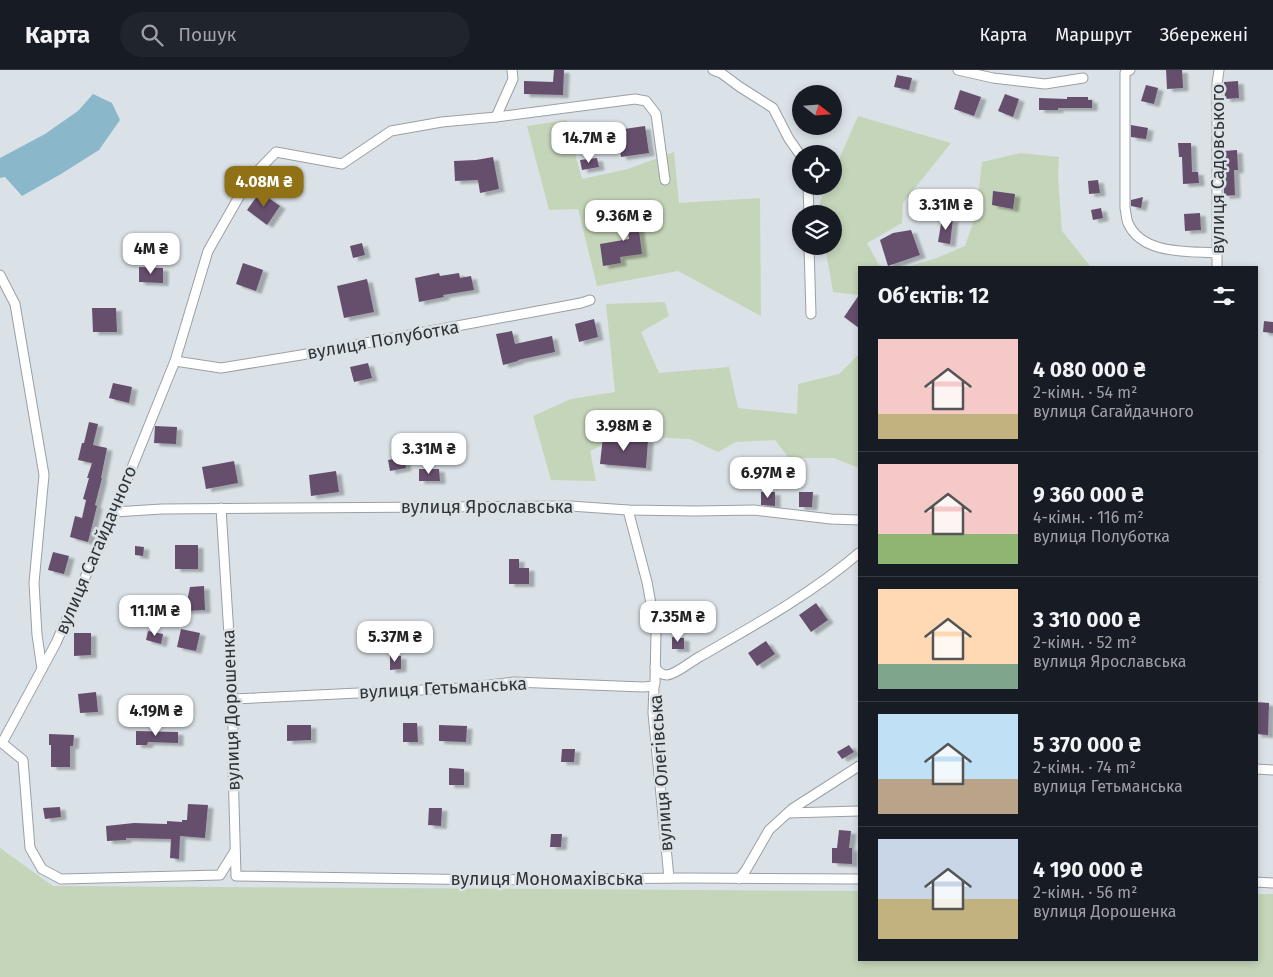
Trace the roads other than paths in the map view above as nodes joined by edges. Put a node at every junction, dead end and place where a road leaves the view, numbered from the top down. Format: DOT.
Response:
graph roads {
  1 [pos="512,70"];
  2 [pos="713,70"];
  3 [pos="958,70"];
  4 [pos="1219,70"];
  5 [pos="1127,72"];
  6 [pos="1082,78"];
  7 [pos="496,117"];
  8 [pos="793,145"];
  9 [pos="664,180"];
  10 [pos="1216,253"];
  11 [pos="809,255"];
  12 [pos="1217,266"];
  13 [pos="0,275"];
  14 [pos="590,300"];
  15 [pos="811,314"];
  16 [pos="175,361"];
  17 [pos="221,508"];
  18 [pos="628,510"];
  19 [pos="114,512"];
  20 [pos="858,520"];
  21 [pos="858,554"];
  22 [pos="655,667"];
  23 [pos="42,669"];
  24 [pos="654,686"];
  25 [pos="233,699"];
  26 [pos="1,744"];
  27 [pos="858,767"];
  28 [pos="1258,769"];
  29 [pos="1273,770"];
  30 [pos="858,811"];
  31 [pos="788,813"];
  32 [pos="235,851"];
  33 [pos="236,876"];
  34 [pos="668,878"];
  35 [pos="739,879"];
  36 [pos="858,879"];
  37 [pos="1258,882"];
  38 [pos="1273,883"];
  1 -- 7 [label="street"];
  2 -- 8 [label="street"];
  3 -- 6 [label="street"];
  4 -- 10 [label="street, вулиця Садовського"];
  5 -- 10 [label="street"];
  7 -- 9 [label="street"];
  7 -- 16 [label="street, вулиця Сагайдачного"];
  10 -- 12 [label="street, вулиця Садовського"];
  11 -- 15 [label="street"];
  13 -- 23 [label="street, вулиця Сагайдачного"];
  14 -- 16 [label="street, вулиця Полуботка"];
  16 -- 19 [label="street, вулиця Сагайдачного"];
  17 -- 18 [label="street, вулиця Ярославська"];
  17 -- 19 [label="street, вулиця Ярославська"];
  17 -- 25 [label="street, вулиця Дорошенка"];
  18 -- 20 [label="street, вулиця Ярославська"];
  18 -- 22 [label="street, вулиця Олегівська"];
  19 -- 23 [label="street, вулиця Сагайдачного"];
  21 -- 22 [label="street, вулиця Олегівська"];
  22 -- 24 [label="street, вулиця Олегівська"];
  23 -- 26 [label="street, вулиця Сагайдачного"];
  24 -- 25 [label="street, вулиця Гетьманська"];
  24 -- 34 [label="street, вулиця Олегівська"];
  25 -- 32 [label="street, вулиця Дорошенка"];
  26 -- 32 [label="street, вулиця Сагайдачного"];
  27 -- 31 [label="street"];
  28 -- 29 [label="street"];
  30 -- 31 [label="street"];
  31 -- 35 [label="street"];
  32 -- 33 [label="street, вулиця Дорошенка"];
  33 -- 34 [label="street, вулиця Мономахівська"];
  34 -- 35 [label="street, вулиця Мономахівська"];
  35 -- 36 [label="street, вулиця Мономахівська"];
  37 -- 38 [label="street"];
}
